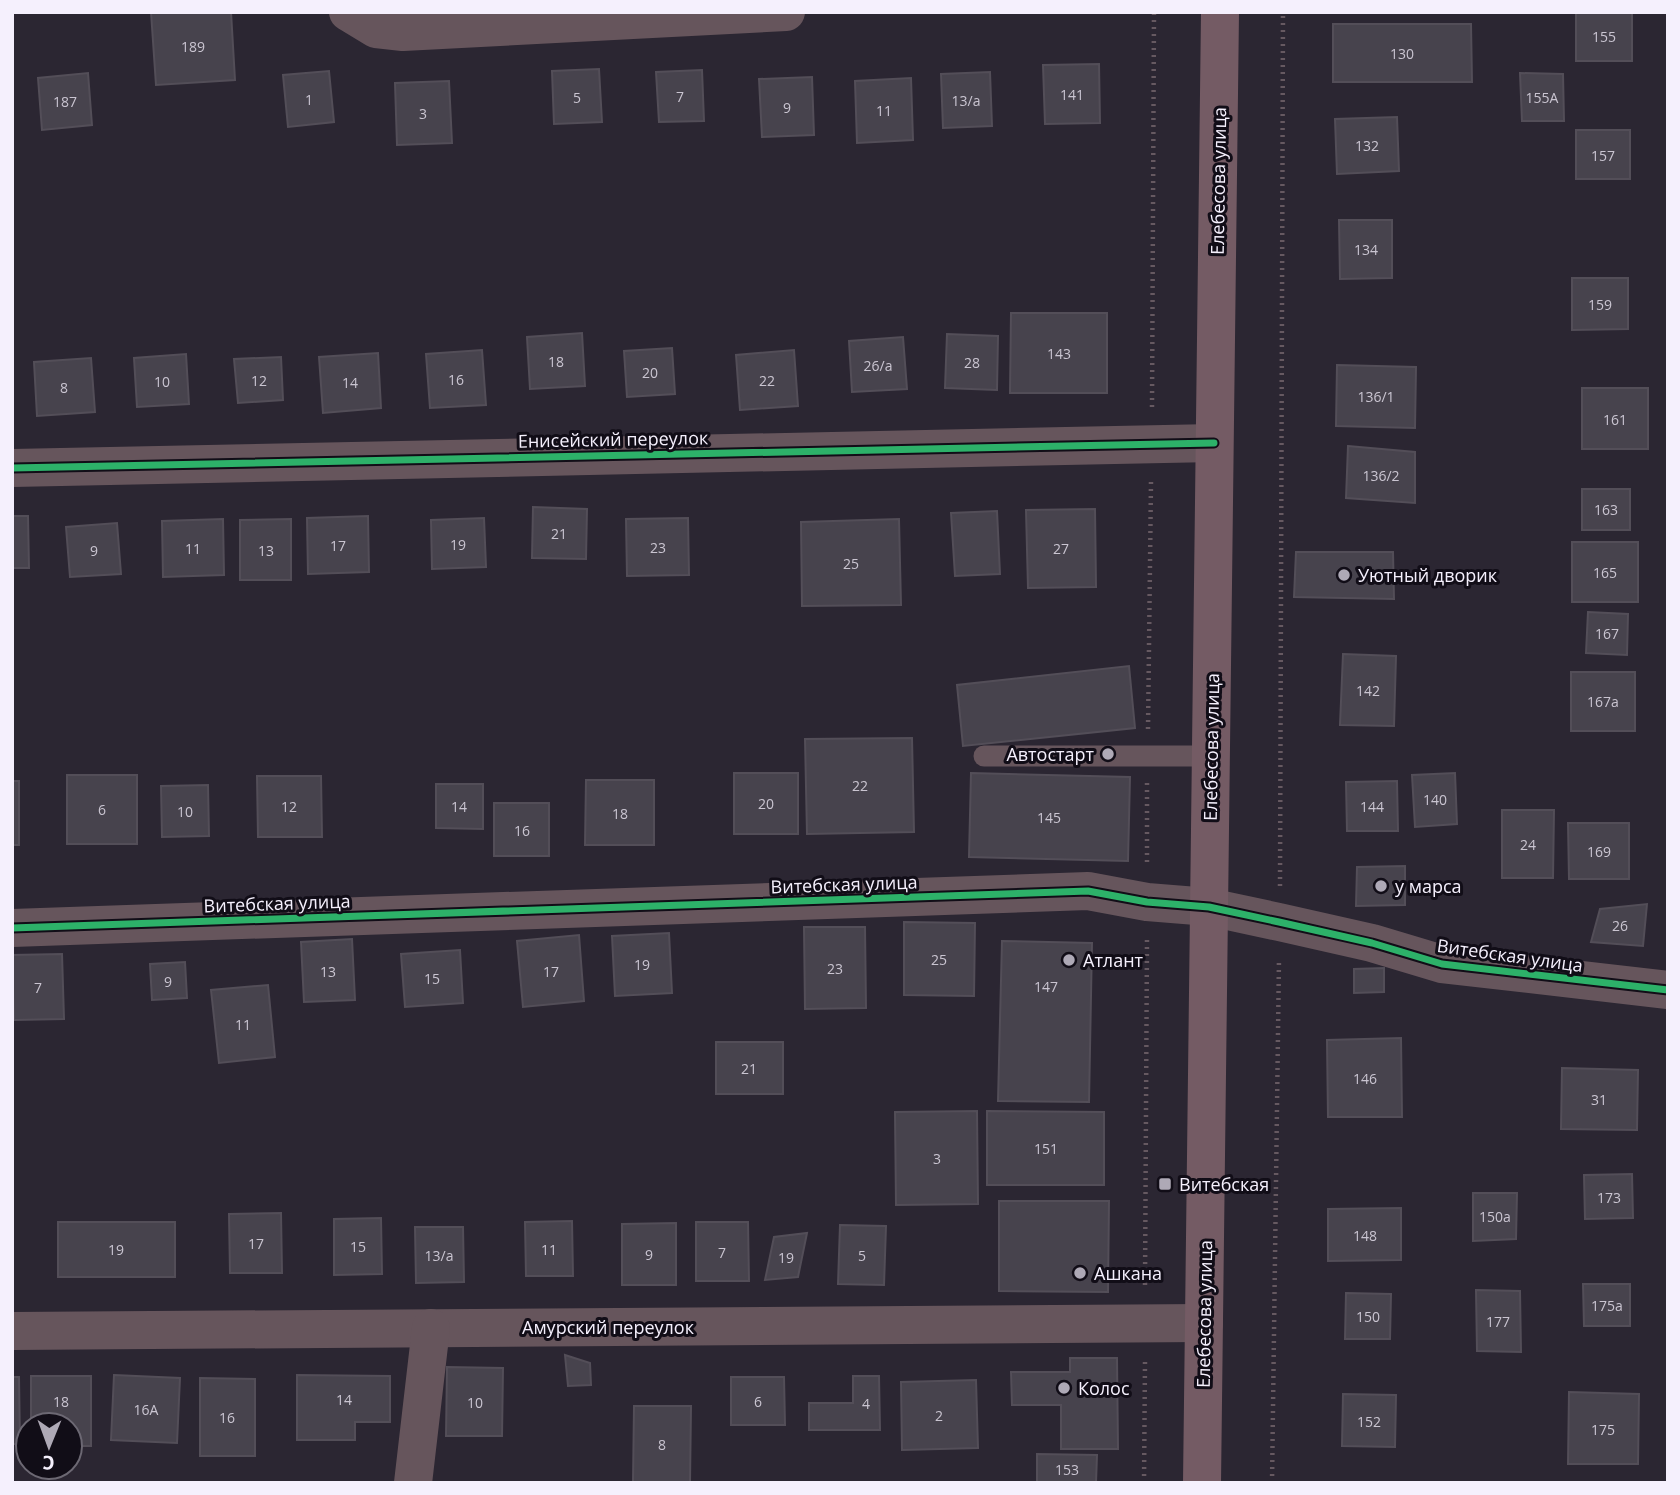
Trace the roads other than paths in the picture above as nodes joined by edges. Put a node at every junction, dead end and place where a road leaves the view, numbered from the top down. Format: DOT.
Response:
graph roads {
  1 [pos="348,12"];
  2 [pos="786,12"];
  3 [pos="1220,12"];
  4 [pos="1214,443"];
  5 [pos="12,468"];
  6 [pos="984,756"];
  7 [pos="1211,756"];
  8 [pos="1209,907"];
  9 [pos="12,928"];
  10 [pos="1668,990"];
  11 [pos="1204,1323"];
  12 [pos="431,1328"];
  13 [pos="12,1331"];
  14 [pos="413,1483"];
  15 [pos="1202,1483"];
  1 -- 2 [label="street"];
  3 -- 4 [label="main road, Елебесова улица"];
  4 -- 5 [label="street, Енисейский переулок"];
  4 -- 7 [label="main road, Елебесова улица"];
  6 -- 7 [label="lane"];
  7 -- 8 [label="main road, Елебесова улица"];
  8 -- 9 [label="street, Витебская улица"];
  8 -- 10 [label="street, Витебская улица"];
  8 -- 11 [label="main road, Елебесова улица"];
  11 -- 12 [label="street, Амурский переулок"];
  11 -- 15 [label="main road, Елебесова улица"];
  12 -- 13 [label="street, Амурский переулок"];
  12 -- 14 [label="street"];
}
